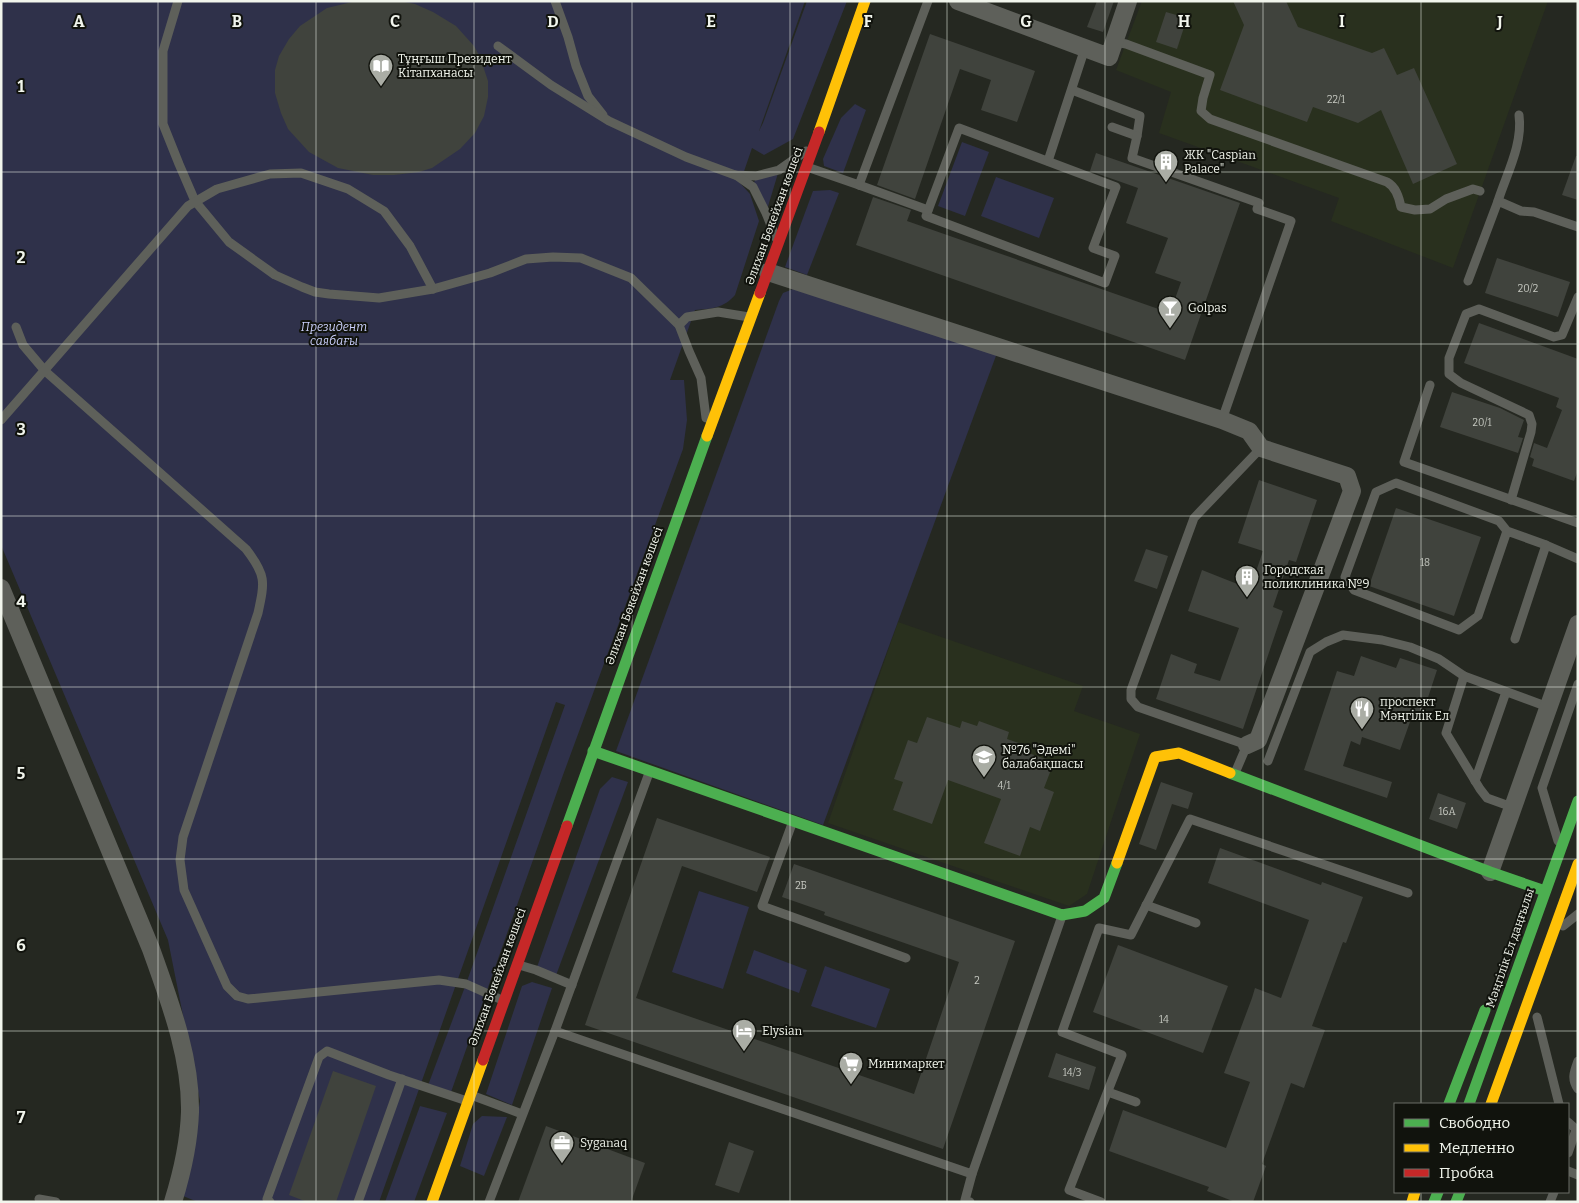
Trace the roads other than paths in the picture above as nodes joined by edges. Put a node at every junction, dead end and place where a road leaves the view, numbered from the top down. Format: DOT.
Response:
graph roads {
  1 [pos="178,1"];
  2 [pos="555,1"];
  3 [pos="865,1"];
  4 [pos="928,1"];
  5 [pos="958,1"];
  6 [pos="1128,1"];
  7 [pos="1115,42"];
  8 [pos="498,46"];
  9 [pos="1085,48"];
  10 [pos="1072,90"];
  11 [pos="1519,114"];
  12 [pos="609,121"];
  13 [pos="1112,127"];
  14 [pos="1137,136"];
  15 [pos="815,145"];
  16 [pos="1048,161"];
  17 [pos="807,166"];
  18 [pos="736,174"];
  19 [pos="859,185"];
  20 [pos="1480,192"];
  21 [pos="1498,200"];
  22 [pos="196,201"];
  23 [pos="928,210"];
  24 [pos="1578,227"];
  25 [pos="778,244"];
  26 [pos="768,272"];
  27 [pos="1468,281"];
  28 [pos="433,289"];
  29 [pos="1578,297"];
  30 [pos="751,317"];
  31 [pos="679,325"];
  32 [pos="16,326"];
  33 [pos="45,372"];
  34 [pos="1430,385"];
  35 [pos="1,420"];
  36 [pos="1222,420"];
  37 [pos="708,433"];
  38 [pos="1261,448"];
  39 [pos="1511,500"];
  40 [pos="1578,523"];
  41 [pos="1507,531"];
  42 [pos="1546,545"];
  43 [pos="1578,559"];
  44 [pos="1,588"];
  45 [pos="1578,624"];
  46 [pos="1515,639"];
  47 [pos="1464,676"];
  48 [pos="1578,684"];
  49 [pos="1506,692"];
  50 [pos="1548,707"];
  51 [pos="1247,745"];
  52 [pos="593,751"];
  53 [pos="1268,761"];
  54 [pos="649,770"];
  55 [pos="1234,775"];
  56 [pos="1475,781"];
  57 [pos="1578,801"];
  58 [pos="1512,808"];
  59 [pos="793,821"];
  60 [pos="1561,849"];
  61 [pos="1578,864"];
  62 [pos="1490,872"];
  63 [pos="1545,891"];
  64 [pos="1408,893"];
  65 [pos="1146,905"];
  66 [pos="1578,914"];
  67 [pos="1062,915"];
  68 [pos="1196,923"];
  69 [pos="1552,936"];
  70 [pos="1524,952"];
  71 [pos="906,958"];
  72 [pos="1543,959"];
  73 [pos="516,964"];
  74 [pos="1502,977"];
  75 [pos="572,985"];
  76 [pos="503,1000"];
  77 [pos="1489,1001"];
  78 [pos="1538,1017"];
  79 [pos="555,1031"];
  80 [pos="1531,1034"];
  81 [pos="1578,1061"];
  82 [pos="402,1080"];
  83 [pos="1578,1090"];
  84 [pos="1108,1092"];
  85 [pos="469,1098"];
  86 [pos="1136,1102"];
  87 [pos="1449,1103"];
  88 [pos="1469,1103"];
  89 [pos="1491,1103"];
  90 [pos="1559,1103"];
  91 [pos="522,1114"];
  92 [pos="1577,1131"];
  93 [pos="1569,1151"];
  94 [pos="972,1174"];
  95 [pos="39,1199"];
  96 [pos="56,1202"];
  97 [pos="173,1202"];
  98 [pos="270,1202"];
  99 [pos="358,1202"];
  100 [pos="432,1202"];
  101 [pos="489,1202"];
  102 [pos="970,1202"];
  103 [pos="1101,1202"];
  1 -- 22 [label="lane"];
  2 -- 12 [label="lane"];
  3 -- 15 [label="street, Әлихан Бөкейхан көшесі"];
  4 -- 19 [label="lane"];
  5 -- 9 [label="street"];
  6 -- 7 [label="street"];
  7 -- 9 [label="street"];
  7 -- 20 [label="lane"];
  8 -- 12 [label="lane"];
  9 -- 10 [label="lane"];
  10 -- 14 [label="lane"];
  10 -- 16 [label="lane"];
  11 -- 21 [label="lane"];
  12 -- 18 [label="lane"];
  13 -- 14 [label="lane"];
  14 -- 36 [label="lane"];
  15 -- 17 [label="street, Әлихан Бөкейхан көшесі"];
  15 -- 18 [label="lane"];
  16 -- 23 [label="lane"];
  16 -- 23 [label="lane"];
  17 -- 19 [label="lane"];
  17 -- 25 [label="street, Әлихан Бөкейхан көшесі"];
  18 -- 25 [label="lane"];
  19 -- 23 [label="lane"];
  21 -- 24 [label="lane"];
  21 -- 27 [label="lane"];
  22 -- 28 [label="lane"];
  22 -- 28 [label="lane"];
  22 -- 33 [label="lane"];
  25 -- 26 [label="street, Әлихан Бөкейхан көшесі"];
  26 -- 30 [label="street, Әлихан Бөкейхан көшесі"];
  26 -- 36 [label="street"];
  28 -- 31 [label="lane"];
  29 -- 39 [label="lane"];
  30 -- 31 [label="lane"];
  30 -- 37 [label="street, Әлихан Бөкейхан көшесі"];
  31 -- 37 [label="lane"];
  32 -- 33 [label="lane"];
  33 -- 35 [label="lane"];
  33 -- 76 [label="lane"];
  34 -- 39 [label="lane"];
  36 -- 38 [label="street"];
  37 -- 52 [label="street, Әлихан Бөкейхан көшесі"];
  38 -- 51 [label="street"];
  38 -- 51 [label="lane"];
  39 -- 40 [label="lane"];
  41 -- 41 [label="lane"];
  41 -- 42 [label="lane"];
  42 -- 43 [label="lane"];
  42 -- 46 [label="lane"];
  44 -- 97 [label="street"];
  45 -- 50 [label="street"];
  47 -- 49 [label="lane"];
  47 -- 53 [label="lane"];
  47 -- 56 [label="lane"];
  48 -- 60 [label="lane"];
  49 -- 50 [label="lane"];
  49 -- 56 [label="lane"];
  50 -- 58 [label="street"];
  51 -- 55 [label="lane"];
  52 -- 54 [label="street"];
  52 -- 73 [label="street, Әлихан Бөкейхан көшесі"];
  54 -- 59 [label="street"];
  54 -- 75 [label="lane"];
  55 -- 62 [label="street"];
  55 -- 67 [label="street"];
  56 -- 58 [label="lane"];
  57 -- 60 [label="street, Мәңгілік Ел даңғылы"];
  58 -- 62 [label="street"];
  59 -- 67 [label="street"];
  59 -- 71 [label="lane"];
  60 -- 63 [label="street, Мәңгілік Ел даңғылы"];
  61 -- 69 [label="street"];
  62 -- 63 [label="street"];
  63 -- 70 [label="street, Мәңгілік Ел даңғылы"];
  64 -- 65 [label="lane"];
  65 -- 68 [label="lane"];
  65 -- 84 [label="lane"];
  66 -- 69 [label="lane"];
  67 -- 94 [label="lane"];
  69 -- 72 [label="street"];
  70 -- 74 [label="street"];
  70 -- 88 [label="street, Мәңгілік Ел даңғылы"];
  72 -- 78 [label="street"];
  72 -- 89 [label="street"];
  73 -- 75 [label="lane"];
  73 -- 76 [label="street, Әлихан Бөкейхан көшесі"];
  75 -- 79 [label="lane"];
  76 -- 85 [label="street, Әлихан Бөкейхан көшесі"];
  77 -- 87 [label="street"];
  78 -- 80 [label="street"];
  78 -- 90 [label="lane"];
  79 -- 91 [label="lane"];
  79 -- 94 [label="lane"];
  81 -- 83 [label="lane"];
  82 -- 85 [label="lane"];
  82 -- 98 [label="lane"];
  82 -- 99 [label="lane"];
  84 -- 86 [label="lane"];
  84 -- 103 [label="lane"];
  85 -- 91 [label="lane"];
  85 -- 100 [label="street, Әлихан Бөкейхан көшесі"];
  91 -- 101 [label="lane"];
  92 -- 93 [label="lane"];
  94 -- 102 [label="lane"];
  95 -- 96 [label="lane"];
}
